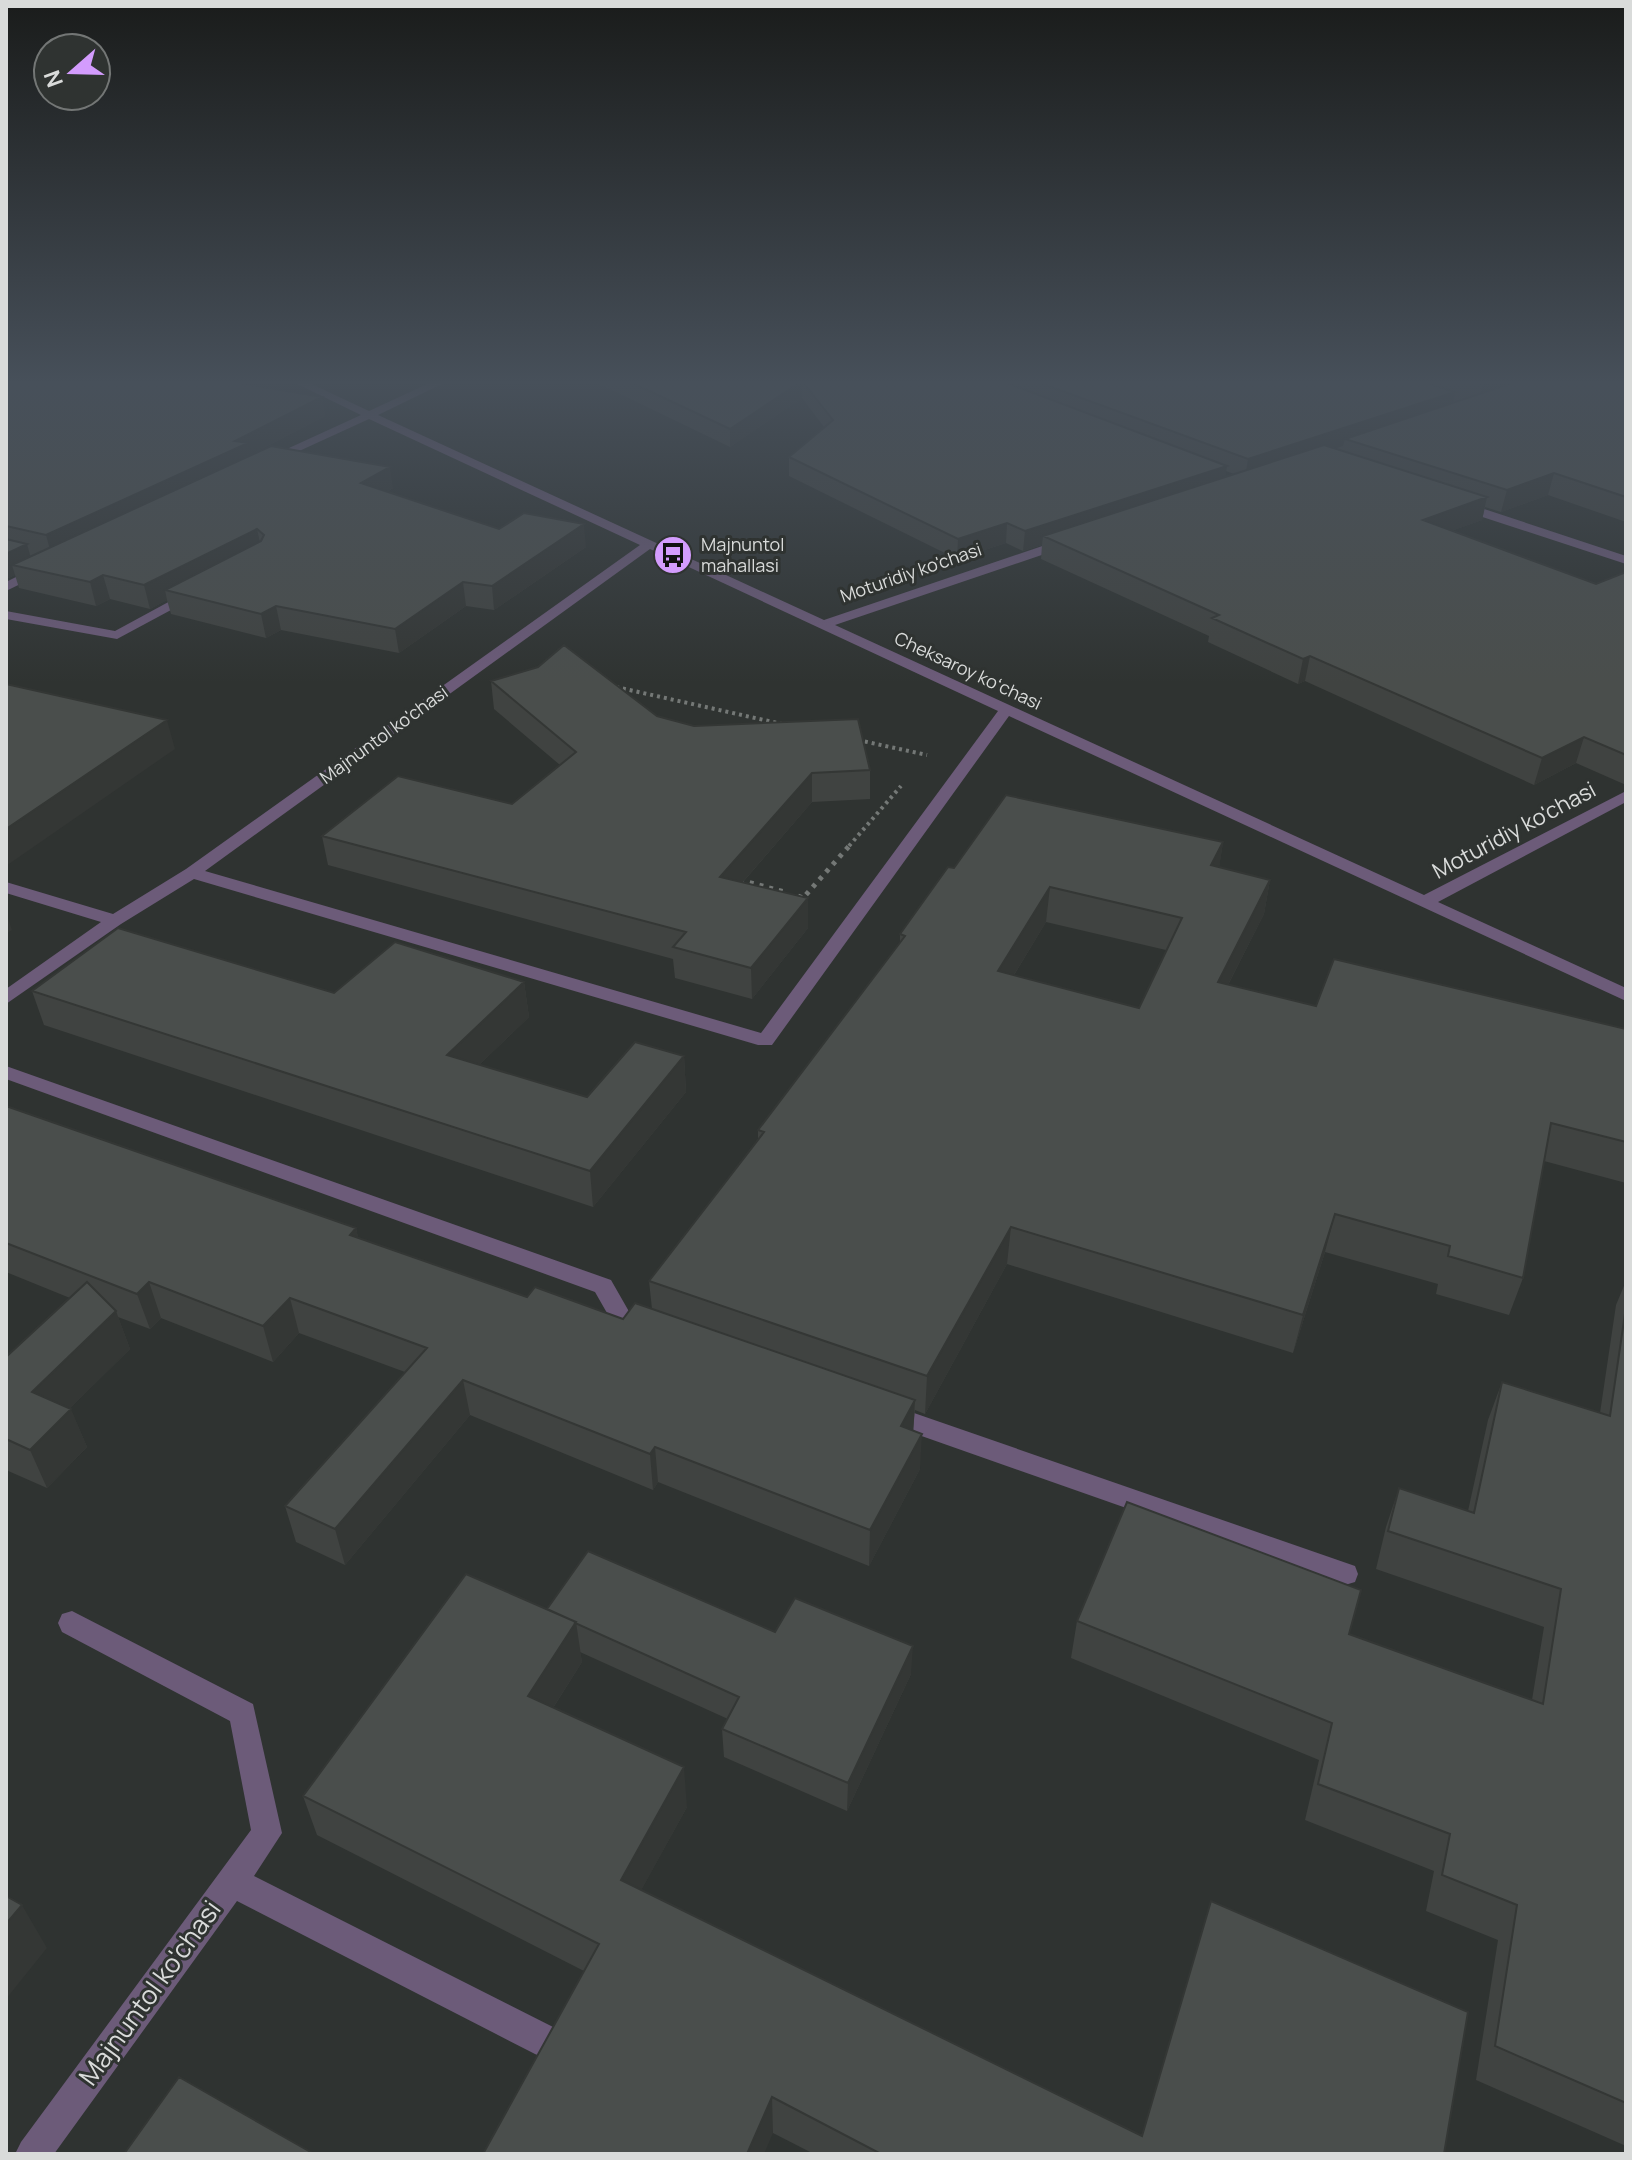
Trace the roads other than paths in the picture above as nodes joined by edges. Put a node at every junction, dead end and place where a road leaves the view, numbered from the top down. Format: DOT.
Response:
graph roads {
  1 [pos="512,481"];
  2 [pos="1450,503"];
  3 [pos="1080,538"];
  4 [pos="649,544"];
  5 [pos="36,560"];
  6 [pos="1626,560"];
  7 [pos="208,586"];
  8 [pos="6,587"];
  9 [pos="6,615"];
  10 [pos="821,625"];
  11 [pos="1005,711"];
  12 [pos="1626,796"];
  13 [pos="192,873"];
  14 [pos="6,887"];
  15 [pos="1423,903"];
  16 [pos="115,920"];
  17 [pos="1626,995"];
  18 [pos="6,998"];
  19 [pos="6,1072"];
  20 [pos="668,1336"];
  21 [pos="864,1405"];
  22 [pos="1345,1574"];
  23 [pos="72,1623"];
  24 [pos="231,1881"];
  25 [pos="547,2042"];
  26 [pos="33,2154"];
  1 -- 4 [label="street, Cheksaroy koʻchasi"];
  2 -- 6 [label="street"];
  3 -- 10 [label="street, Moturidiy ko'chasi"];
  4 -- 10 [label="street, Cheksaroy koʻchasi"];
  4 -- 13 [label="street, Majnuntol ko'chasi"];
  5 -- 8 [label="street"];
  7 -- 9 [label="street"];
  10 -- 11 [label="street, Cheksaroy koʻchasi"];
  11 -- 13 [label="street"];
  11 -- 15 [label="street, Cheksaroy koʻchasi"];
  12 -- 15 [label="street, Moturidiy ko'chasi"];
  13 -- 16 [label="street, Majnuntol ko'chasi"];
  14 -- 16 [label="street"];
  15 -- 17 [label="street, Cheksaroy koʻchasi"];
  16 -- 18 [label="street, Majnuntol ko'chasi"];
  19 -- 20 [label="street"];
  21 -- 22 [label="street"];
  23 -- 24 [label="street, Majnuntol ko'chasi"];
  24 -- 25 [label="street"];
  24 -- 26 [label="street, Majnuntol ko'chasi"];
}
